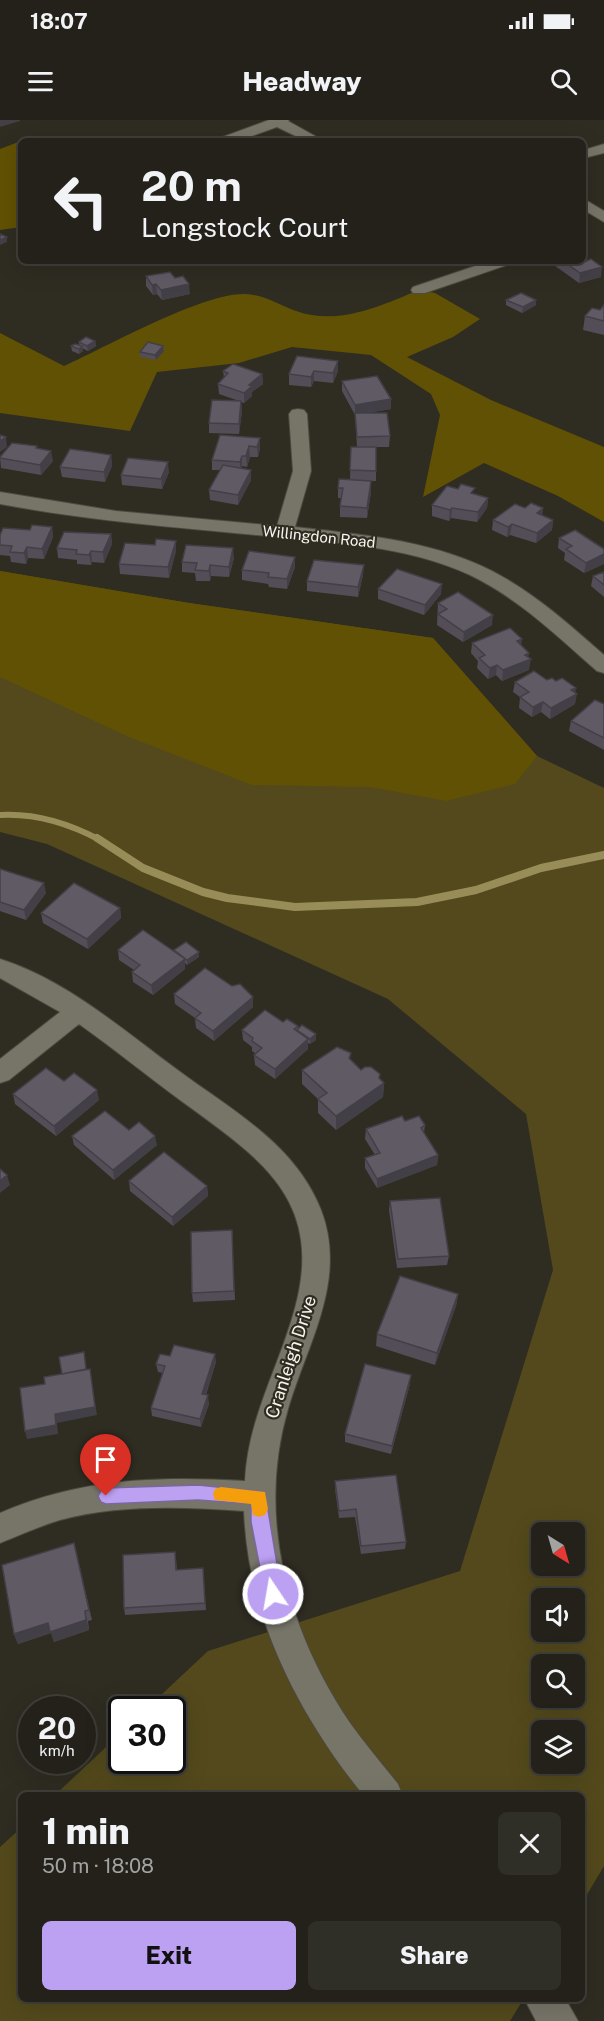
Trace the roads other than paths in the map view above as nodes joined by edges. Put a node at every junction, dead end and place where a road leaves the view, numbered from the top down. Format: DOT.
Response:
graph roads {
  1 [pos="280,121"];
  2 [pos="233,138"];
  3 [pos="311,138"];
  4 [pos="604,147"];
  5 [pos="586,153"];
  6 [pos="586,206"];
  7 [pos="599,222"];
  8 [pos="496,264"];
  9 [pos="418,290"];
  10 [pos="298,414"];
  11 [pos="0,498"];
  12 [pos="284,532"];
  13 [pos="604,666"];
  14 [pos="0,968"];
  15 [pos="78,1011"];
  16 [pos="0,1073"];
  17 [pos="259,1497"];
  18 [pos="0,1528"];
  19 [pos="383,1792"];
  20 [pos="545,2002"];
  21 [pos="559,2021"];
  1 -- 2 [label="street"];
  1 -- 3 [label="street"];
  4 -- 5 [label="street"];
  6 -- 7 [label="street"];
  8 -- 9 [label="street"];
  10 -- 12 [label="street"];
  11 -- 12 [label="street, Willingdon Road"];
  12 -- 13 [label="street, Willingdon Road"];
  14 -- 15 [label="street, Cranleigh Drive"];
  15 -- 16 [label="street"];
  15 -- 17 [label="street, Cranleigh Drive"];
  17 -- 18 [label="street"];
  17 -- 19 [label="street, Cranleigh Drive"];
  20 -- 21 [label="street"];
}
